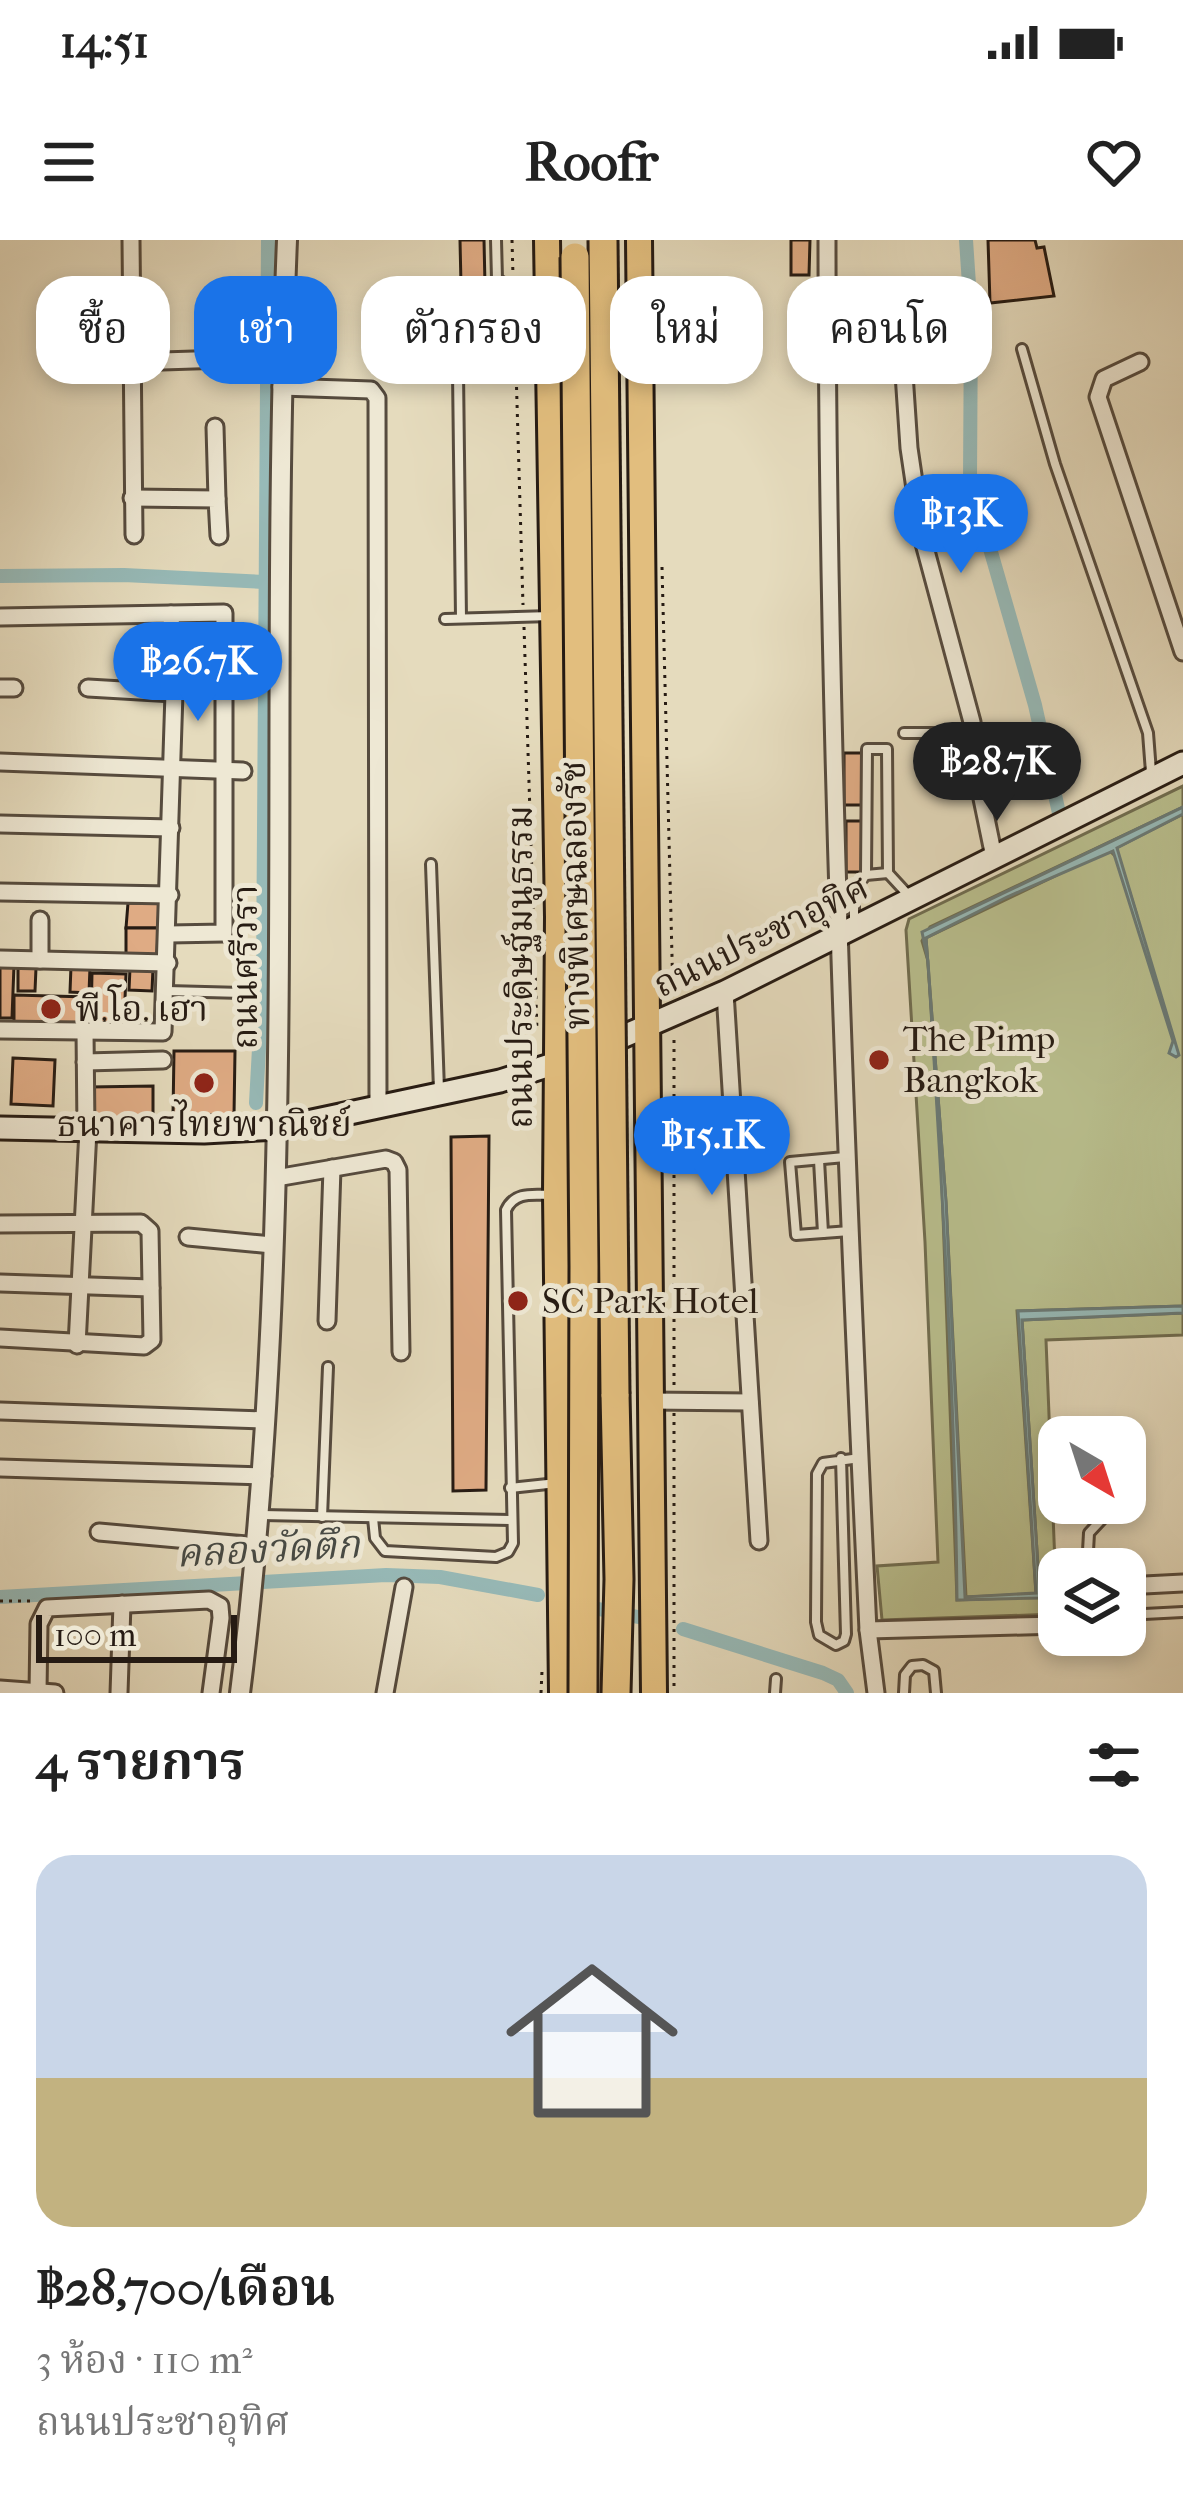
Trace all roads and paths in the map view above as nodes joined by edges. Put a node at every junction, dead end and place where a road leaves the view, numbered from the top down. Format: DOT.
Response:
graph roads {
  1 [pos="131,240"];
  2 [pos="287,240"];
  3 [pos="496,240"];
  4 [pos="512,240"];
  5 [pos="548,240"];
  6 [pos="575,240"];
  7 [pos="603,240"];
  8 [pos="639,240"];
  9 [pos="826,240"];
  10 [pos="131,276"];
  11 [pos="496,276"];
  12 [pos="513,276"];
  13 [pos="548,276"];
  14 [pos="1022,349"];
  15 [pos="1140,362"];
  16 [pos="131,384"];
  17 [pos="458,384"];
  18 [pos="516,384"];
  19 [pos="549,384"];
  20 [pos="905,384"];
  21 [pos="281,387"];
  22 [pos="214,428"];
  23 [pos="132,498"];
  24 [pos="217,499"];
  25 [pos="134,535"];
  26 [pos="219,536"];
  27 [pos="662,569"];
  28 [pos="171,614"];
  29 [pos="524,616"];
  30 [pos="553,616"];
  31 [pos="0,617"];
  32 [pos="461,618"];
  33 [pos="445,619"];
  34 [pos="1183,652"];
  35 [pos="88,688"];
  36 [pos="174,693"];
  37 [pos="904,733"];
  38 [pos="974,733"];
  39 [pos="0,762"];
  40 [pos="1183,763"];
  41 [pos="171,769"];
  42 [pos="224,771"];
  43 [pos="243,771"];
  44 [pos="1150,779"];
  45 [pos="0,824"];
  46 [pos="171,828"];
  47 [pos="994,857"];
  48 [pos="431,864"];
  49 [pos="888,873"];
  50 [pos="866,875"];
  51 [pos="0,892"];
  52 [pos="170,895"];
  53 [pos="911,899"];
  54 [pos="646,914"];
  55 [pos="558,917"];
  56 [pos="40,920"];
  57 [pos="845,932"];
  58 [pos="169,934"];
  59 [pos="0,959"];
  60 [pos="40,960"];
  61 [pos="168,963"];
  62 [pos="167,991"];
  63 [pos="724,992"];
  64 [pos="243,993"];
  65 [pos="674,1016"];
  66 [pos="648,1028"];
  67 [pos="0,1030"];
  68 [pos="86,1031"];
  69 [pos="163,1060"];
  70 [pos="86,1062"];
  71 [pos="548,1067"];
  72 [pos="440,1094"];
  73 [pos="378,1106"];
  74 [pos="0,1128"];
  75 [pos="279,1128"];
  76 [pos="87,1130"];
  77 [pos="847,1157"];
  78 [pos="819,1160"];
  79 [pos="332,1168"];
  80 [pos="276,1178"];
  81 [pos="648,1183"];
  82 [pos="556,1192"];
  83 [pos="0,1224"];
  84 [pos="83,1224"];
  85 [pos="850,1231"];
  86 [pos="823,1233"];
  87 [pos="188,1237"];
  88 [pos="272,1245"];
  89 [pos="0,1283"];
  90 [pos="80,1286"];
  91 [pos="152,1288"];
  92 [pos="327,1322"];
  93 [pos="0,1338"];
  94 [pos="76,1345"];
  95 [pos="401,1352"];
  96 [pos="328,1367"];
  97 [pos="661,1401"];
  98 [pos="750,1402"];
  99 [pos="0,1412"];
  100 [pos="265,1420"];
  101 [pos="841,1458"];
  102 [pos="860,1458"];
  103 [pos="0,1468"];
  104 [pos="262,1476"];
  105 [pos="562,1482"];
  106 [pos="510,1487"];
  107 [pos="260,1515"];
  108 [pos="322,1517"];
  109 [pos="373,1518"];
  110 [pos="512,1520"];
  111 [pos="99,1532"];
  112 [pos="759,1541"];
  113 [pos="257,1546"];
  114 [pos="1183,1583"];
  115 [pos="1146,1585"];
  116 [pos="404,1587"];
  117 [pos="122,1604"];
  118 [pos="1183,1612"];
  119 [pos="1146,1614"];
  120 [pos="1038,1626"];
  121 [pos="868,1630"];
  122 [pos="542,1658"];
  123 [pos="776,1678"];
  124 [pos="0,1689"];
  125 [pos="38,1692"];
  126 [pos="55,1693"];
  127 [pos="119,1693"];
  128 [pos="211,1693"];
  129 [pos="240,1693"];
  130 [pos="386,1693"];
  131 [pos="542,1693"];
  132 [pos="562,1693"];
  133 [pos="583,1693"];
  134 [pos="616,1693"];
  135 [pos="654,1693"];
  136 [pos="674,1693"];
  137 [pos="775,1693"];
  138 [pos="876,1693"];
  139 [pos="904,1693"];
  140 [pos="936,1693"];
  1 -- 10 [label="street"];
  2 -- 21 [label="street, ถนนศรีวรา"];
  3 -- 11 [label="lane"];
  4 -- 12 [label="path"];
  5 -- 13 [label="main road, ถนนประดิษฐ์มนูธรรม"];
  6 -- 133 [label="highway, ทางพิเศษฉลองรัช, bridge"];
  7 -- 134 [label="highway, ทางพิเศษฉลองรัช, bridge"];
  8 -- 54 [label="main road"];
  9 -- 57 [label="street"];
  14 -- 44 [label="lane"];
  15 -- 34 [label="street"];
  16 -- 23 [label="street"];
  17 -- 32 [label="lane"];
  18 -- 29 [label="path"];
  19 -- 30 [label="main road, ถนนประดิษฐ์มนูธรรม"];
  20 -- 38 [label="street"];
  21 -- 73 [label="street"];
  21 -- 75 [label="street, ถนนศรีวรา"];
  22 -- 24 [label="street"];
  23 -- 24 [label="street"];
  23 -- 25 [label="street"];
  24 -- 26 [label="street"];
  27 -- 65 [label="path"];
  28 -- 31 [label="street"];
  28 -- 36 [label="street"];
  28 -- 42 [label="street"];
  29 -- 30 [label="lane"];
  29 -- 32 [label="lane"];
  29 -- 71 [label="path"];
  30 -- 55 [label="main road, ถนนประดิษฐ์มนูธรรม"];
  32 -- 33 [label="lane"];
  35 -- 36 [label="street"];
  36 -- 41 [label="street"];
  37 -- 38 [label="lane"];
  38 -- 47 [label="street"];
  39 -- 41 [label="street"];
  40 -- 44 [label="main road, ถนนประชาอุทิศ"];
  41 -- 42 [label="street"];
  41 -- 46 [label="street"];
  42 -- 43 [label="street"];
  42 -- 58 [label="street"];
  44 -- 47 [label="main road, ถนนประชาอุทิศ"];
  45 -- 46 [label="street"];
  46 -- 52 [label="street"];
  47 -- 53 [label="main road, ถนนประชาอุทิศ"];
  48 -- 72 [label="lane"];
  49 -- 50 [label="lane"];
  49 -- 50 [label="lane"];
  49 -- 53 [label="lane"];
  50 -- 57 [label="lane"];
  51 -- 52 [label="street"];
  52 -- 58 [label="street"];
  53 -- 57 [label="main road, ถนนประชาอุทิศ"];
  54 -- 55 [label="main road"];
  54 -- 66 [label="main road"];
  55 -- 71 [label="main road, ถนนประดิษฐ์มนูธรรม"];
  56 -- 60 [label="street"];
  57 -- 63 [label="main road, ถนนประชาอุทิศ"];
  57 -- 77 [label="street"];
  58 -- 61 [label="street"];
  59 -- 60 [label="street"];
  60 -- 61 [label="street"];
  61 -- 62 [label="street"];
  62 -- 64 [label="lane"];
  62 -- 68 [label="street"];
  63 -- 65 [label="main road, ถนนประชาอุทิศ"];
  63 -- 98 [label="street"];
  65 -- 66 [label="main road, ถนนประชาอุทิศ"];
  65 -- 97 [label="path"];
  66 -- 71 [label="main road, ถนนประชาอุทิศ"];
  66 -- 81 [label="main road"];
  67 -- 68 [label="street"];
  68 -- 70 [label="street"];
  69 -- 70 [label="street"];
  70 -- 76 [label="street"];
  71 -- 72 [label="main road, ถนนประชาอุทิศ"];
  71 -- 82 [label="main road, ถนนประดิษฐ์มนูธรรม"];
  72 -- 73 [label="main road, ถนนประชาอุทิศ"];
  73 -- 75 [label="main road, ถนนประชาอุทิศ"];
  74 -- 76 [label="main road, ถนนประชาอุทิศ"];
  75 -- 76 [label="main road, ถนนประชาอุทิศ"];
  75 -- 80 [label="street, ถนนศรีวรา"];
  76 -- 84 [label="street"];
  77 -- 78 [label="lane"];
  77 -- 85 [label="street"];
  78 -- 86 [label="lane"];
  78 -- 86 [label="lane"];
  79 -- 80 [label="street"];
  79 -- 92 [label="street"];
  79 -- 95 [label="street"];
  80 -- 88 [label="street, ถนนศรีวรา"];
  81 -- 82 [label="main road"];
  81 -- 97 [label="main road"];
  82 -- 105 [label="main road, ถนนประดิษฐ์มนูธรรม"];
  82 -- 106 [label="lane"];
  83 -- 84 [label="street"];
  84 -- 90 [label="street"];
  84 -- 91 [label="street"];
  85 -- 86 [label="lane"];
  85 -- 102 [label="street"];
  87 -- 88 [label="street"];
  88 -- 100 [label="street, ถนนศรีวรา"];
  89 -- 90 [label="street"];
  90 -- 91 [label="street"];
  90 -- 94 [label="street"];
  91 -- 94 [label="street"];
  93 -- 94 [label="street"];
  96 -- 108 [label="lane"];
  97 -- 98 [label="street"];
  97 -- 135 [label="main road"];
  97 -- 136 [label="path"];
  98 -- 112 [label="street"];
  99 -- 100 [label="street"];
  100 -- 104 [label="street, ถนนศรีวรา"];
  101 -- 101 [label="lane"];
  101 -- 102 [label="lane"];
  102 -- 121 [label="street"];
  103 -- 104 [label="street"];
  104 -- 107 [label="street, ถนนศรีวรา"];
  105 -- 106 [label="lane"];
  105 -- 132 [label="main road, ถนนประดิษฐ์มนูธรรม"];
  106 -- 110 [label="lane"];
  107 -- 108 [label="lane"];
  107 -- 113 [label="street, ถนนศรีวรา"];
  108 -- 109 [label="lane"];
  109 -- 110 [label="lane"];
  109 -- 110 [label="lane"];
  111 -- 113 [label="street"];
  113 -- 129 [label="street, ถนนศรีวรา"];
  114 -- 115 [label="street"];
  116 -- 130 [label="street"];
  117 -- 125 [label="street"];
  117 -- 127 [label="street"];
  117 -- 128 [label="street"];
  118 -- 119 [label="lane"];
  120 -- 121 [label="street"];
  121 -- 138 [label="street"];
  122 -- 131 [label="path"];
  123 -- 137 [label="lane"];
  124 -- 125 [label="street"];
  125 -- 126 [label="street"];
  139 -- 140 [label="lane"];
}
